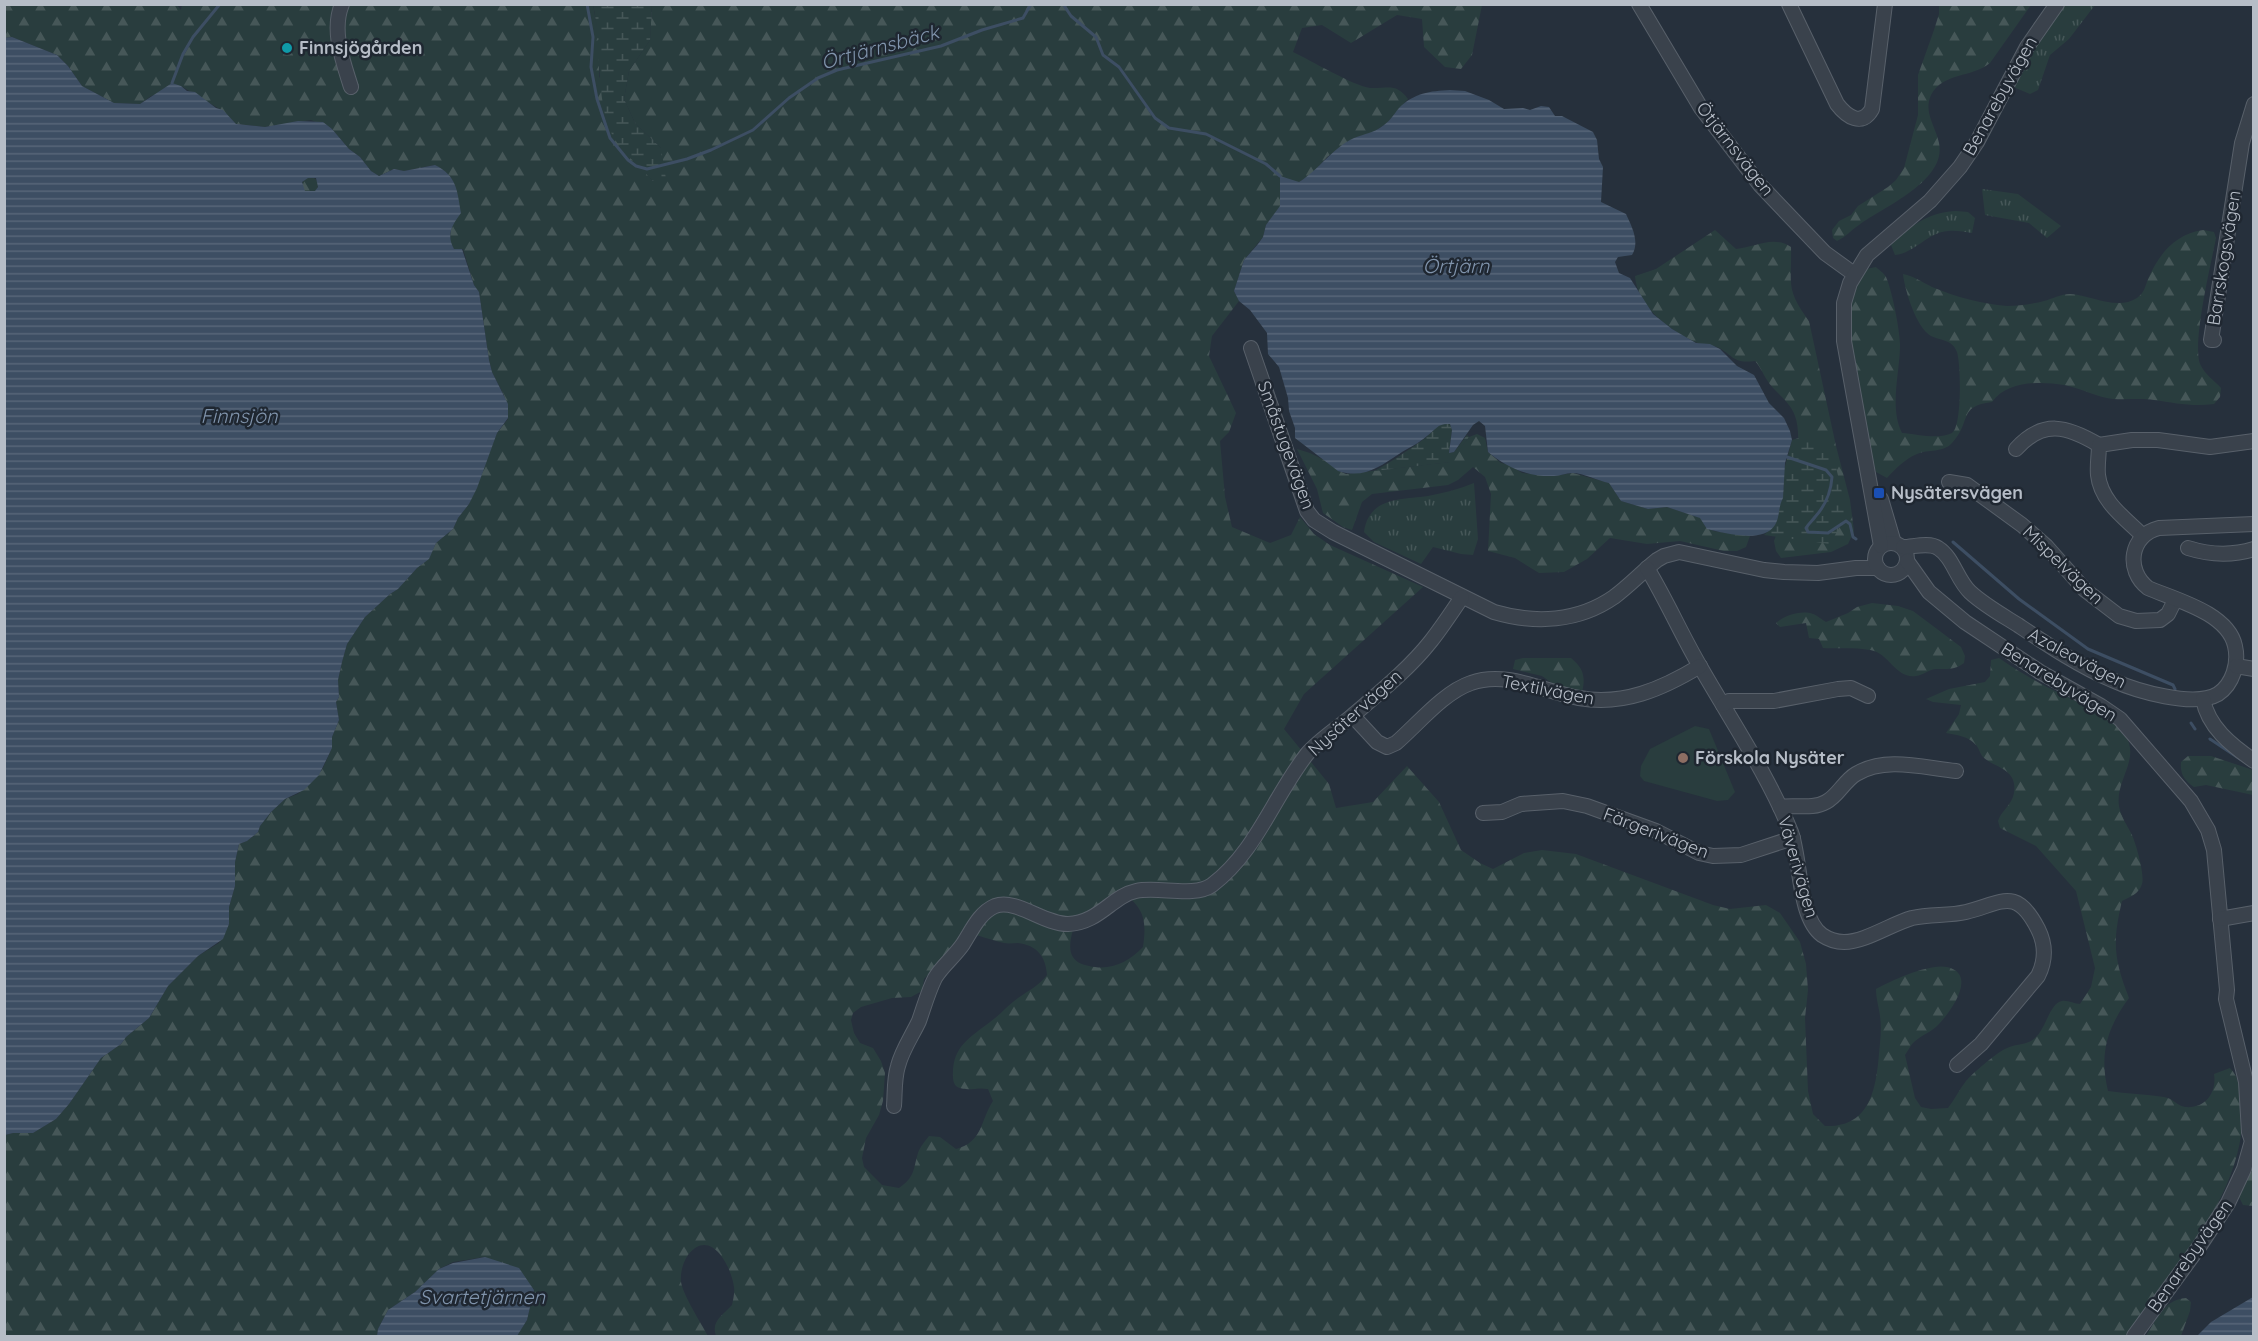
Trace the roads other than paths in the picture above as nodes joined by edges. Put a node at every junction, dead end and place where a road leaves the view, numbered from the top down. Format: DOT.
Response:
graph roads {
  1 [pos="342,4"];
  2 [pos="1639,4"];
  3 [pos="1789,4"];
  4 [pos="1885,4"];
  5 [pos="2057,4"];
  6 [pos="351,87"];
  7 [pos="2253,104"];
  8 [pos="2252,120"];
  9 [pos="1850,272"];
  10 [pos="2214,340"];
  11 [pos="1251,348"];
  12 [pos="2253,441"];
  13 [pos="2099,445"];
  14 [pos="2016,449"];
  15 [pos="1949,482"];
  16 [pos="2253,524"];
  17 [pos="2143,536"];
  18 [pos="2188,548"];
  19 [pos="2253,549"];
  20 [pos="1892,555"];
  21 [pos="1647,568"];
  22 [pos="1896,574"];
  23 [pos="1929,591"];
  24 [pos="1462,597"];
  25 [pos="2175,600"];
  26 [pos="1700,666"];
  27 [pos="2236,666"];
  28 [pos="2253,669"];
  29 [pos="1868,696"];
  30 [pos="2203,699"];
  31 [pos="1723,705"];
  32 [pos="1353,716"];
  33 [pos="2253,761"];
  34 [pos="1956,771"];
  35 [pos="1780,807"];
  36 [pos="1483,813"];
  37 [pos="1793,838"];
  38 [pos="2253,913"];
  39 [pos="2220,919"];
  40 [pos="1957,1065"];
  41 [pos="2252,1098"];
  42 [pos="894,1106"];
  43 [pos="2252,1136"];
  44 [pos="2134,1336"];
  1 -- 6 [label="street"];
  2 -- 9 [label="street, Ötjärnsvägen"];
  3 -- 4 [label="street"];
  5 -- 9 [label="street, Benarebyvägen"];
  7 -- 8 [label="street, Barrskogsvägen"];
  8 -- 10 [label="street, Barrskogsvägen"];
  9 -- 20 [label="street, Benarebyvägen"];
  11 -- 24 [label="street, Småstugevägen"];
  12 -- 13 [label="street"];
  13 -- 14 [label="street"];
  13 -- 17 [label="street"];
  15 -- 25 [label="street, Mispelvägen"];
  16 -- 17 [label="street"];
  17 -- 25 [label="street"];
  18 -- 19 [label="street"];
  20 -- 21 [label="street"];
  20 -- 22 [label="street"];
  20 -- 22 [label="street, Benarebyvägen"];
  20 -- 23 [label="street, Benarebyvägen"];
  20 -- 30 [label="street, Azaleavägen"];
  21 -- 24 [label="street"];
  21 -- 26 [label="street, Väverivägen"];
  22 -- 23 [label="street, Benarebyvägen"];
  23 -- 39 [label="street, Benarebyvägen"];
  24 -- 32 [label="street, Nysätervägen"];
  25 -- 27 [label="street"];
  26 -- 31 [label="street, Väverivägen"];
  26 -- 32 [label="street, Textilvägen"];
  27 -- 28 [label="street"];
  27 -- 30 [label="street"];
  29 -- 31 [label="street"];
  30 -- 33 [label="street"];
  31 -- 35 [label="street, Väverivägen"];
  32 -- 42 [label="street, Nysätervägen"];
  34 -- 35 [label="street"];
  35 -- 37 [label="street, Väverivägen"];
  36 -- 37 [label="street, Färgerivägen"];
  37 -- 40 [label="street, Väverivägen"];
  38 -- 39 [label="street"];
  39 -- 41 [label="street, Benarebyvägen"];
  41 -- 43 [label="street, Benarebyvägen"];
  43 -- 44 [label="street, Benarebyvägen"];
}
